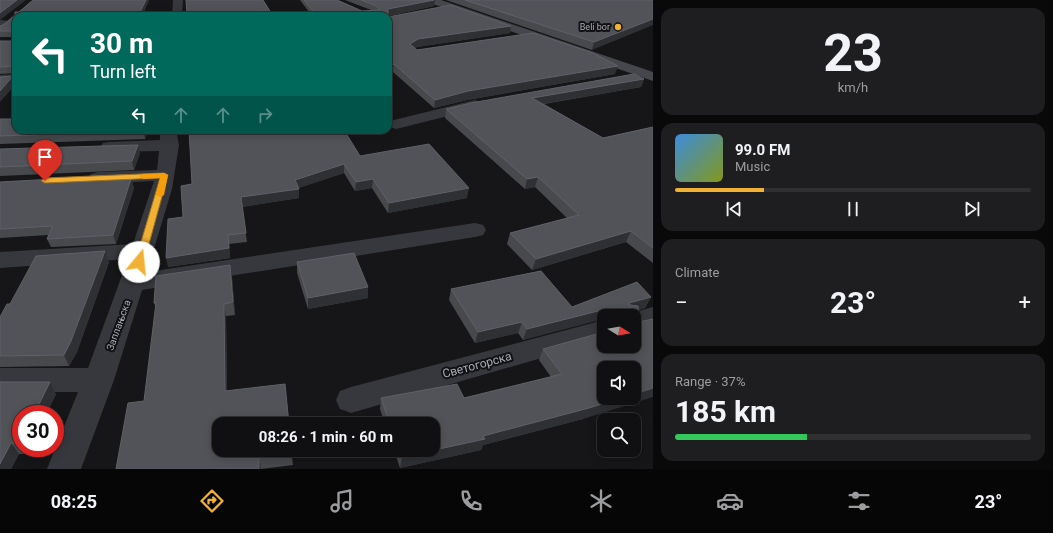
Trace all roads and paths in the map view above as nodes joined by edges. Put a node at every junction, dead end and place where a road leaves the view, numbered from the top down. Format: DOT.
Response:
graph roads {
  1 [pos="178,0"];
  2 [pos="431,6"];
  3 [pos="177,12"];
  4 [pos="530,34"];
  5 [pos="507,38"];
  6 [pos="649,75"];
  7 [pos="12,78"];
  8 [pos="0,79"];
  9 [pos="614,80"];
  10 [pos="490,102"];
  11 [pos="396,124"];
  12 [pos="169,137"];
  13 [pos="92,147"];
  14 [pos="164,175"];
  15 [pos="78,179"];
  16 [pos="475,230"];
  17 [pos="143,251"];
  18 [pos="0,260"];
  19 [pos="133,283"];
  20 [pos="653,317"];
  21 [pos="641,320"];
  22 [pos="597,332"];
  23 [pos="0,380"];
  24 [pos="99,380"];
  25 [pos="351,400"];
  26 [pos="64,469"];
  1 -- 3 [label="street"];
  2 -- 4 [label="street"];
  4 -- 5 [label="street"];
  4 -- 6 [label="street"];
  6 -- 9 [label="street"];
  7 -- 8 [label="street"];
  10 -- 11 [label="street"];
  12 -- 13 [label="street"];
  12 -- 14 [label="street, Заплањска"];
  14 -- 15 [label="street"];
  14 -- 17 [label="street, Заплањска"];
  16 -- 19 [label="street"];
  17 -- 18 [label="street"];
  17 -- 19 [label="street, Заплањска"];
  19 -- 24 [label="street, Заплањска"];
  20 -- 21 [label="street"];
  22 -- 25 [label="street, Светогорска"];
  23 -- 24 [label="street"];
  24 -- 26 [label="street, Заплањска"];
}
